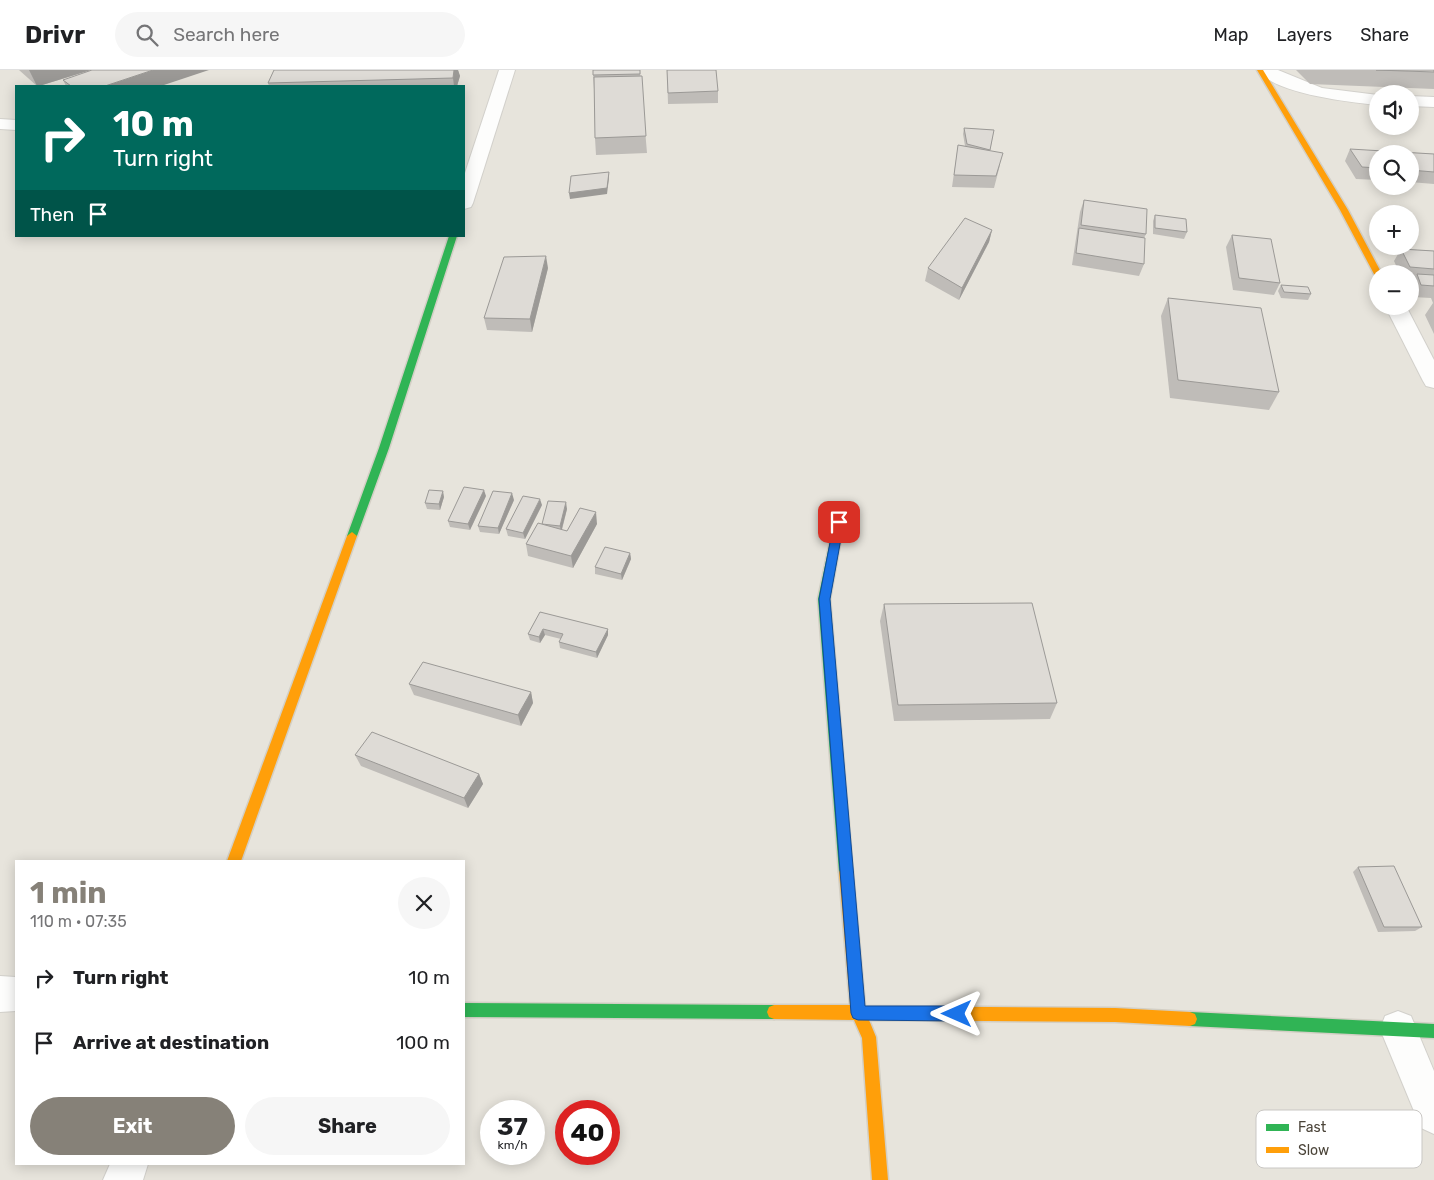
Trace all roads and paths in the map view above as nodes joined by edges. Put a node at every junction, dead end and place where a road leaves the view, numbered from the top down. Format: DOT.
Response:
graph roads {
  1 [pos="507,70"];
  2 [pos="1260,70"];
  3 [pos="1266,70"];
  4 [pos="1369,99"];
  5 [pos="1419,101"];
  6 [pos="1434,102"];
  7 [pos="0,124"];
  8 [pos="15,125"];
  9 [pos="465,198"];
  10 [pos="453,237"];
  11 [pos="1373,265"];
  12 [pos="1400,315"];
  13 [pos="1434,381"];
  14 [pos="839,522"];
  15 [pos="234,860"];
  16 [pos="0,994"];
  17 [pos="15,994"];
  18 [pos="465,1010"];
  19 [pos="858,1013"];
  20 [pos="1398,1029"];
  21 [pos="1434,1031"];
  22 [pos="1434,1115"];
  23 [pos="128,1165"];
  24 [pos="123,1180"];
  25 [pos="880,1180"];
  1 -- 9 [label="street"];
  2 -- 11 [label="street"];
  3 -- 4 [label="street"];
  5 -- 6 [label="street"];
  7 -- 8 [label="street"];
  10 -- 15 [label="street"];
  12 -- 13 [label="street"];
  14 -- 19 [label="street"];
  16 -- 17 [label="street"];
  18 -- 19 [label="street"];
  19 -- 20 [label="street"];
  19 -- 25 [label="street"];
  20 -- 21 [label="street"];
  20 -- 22 [label="street"];
  23 -- 24 [label="street"];
}
